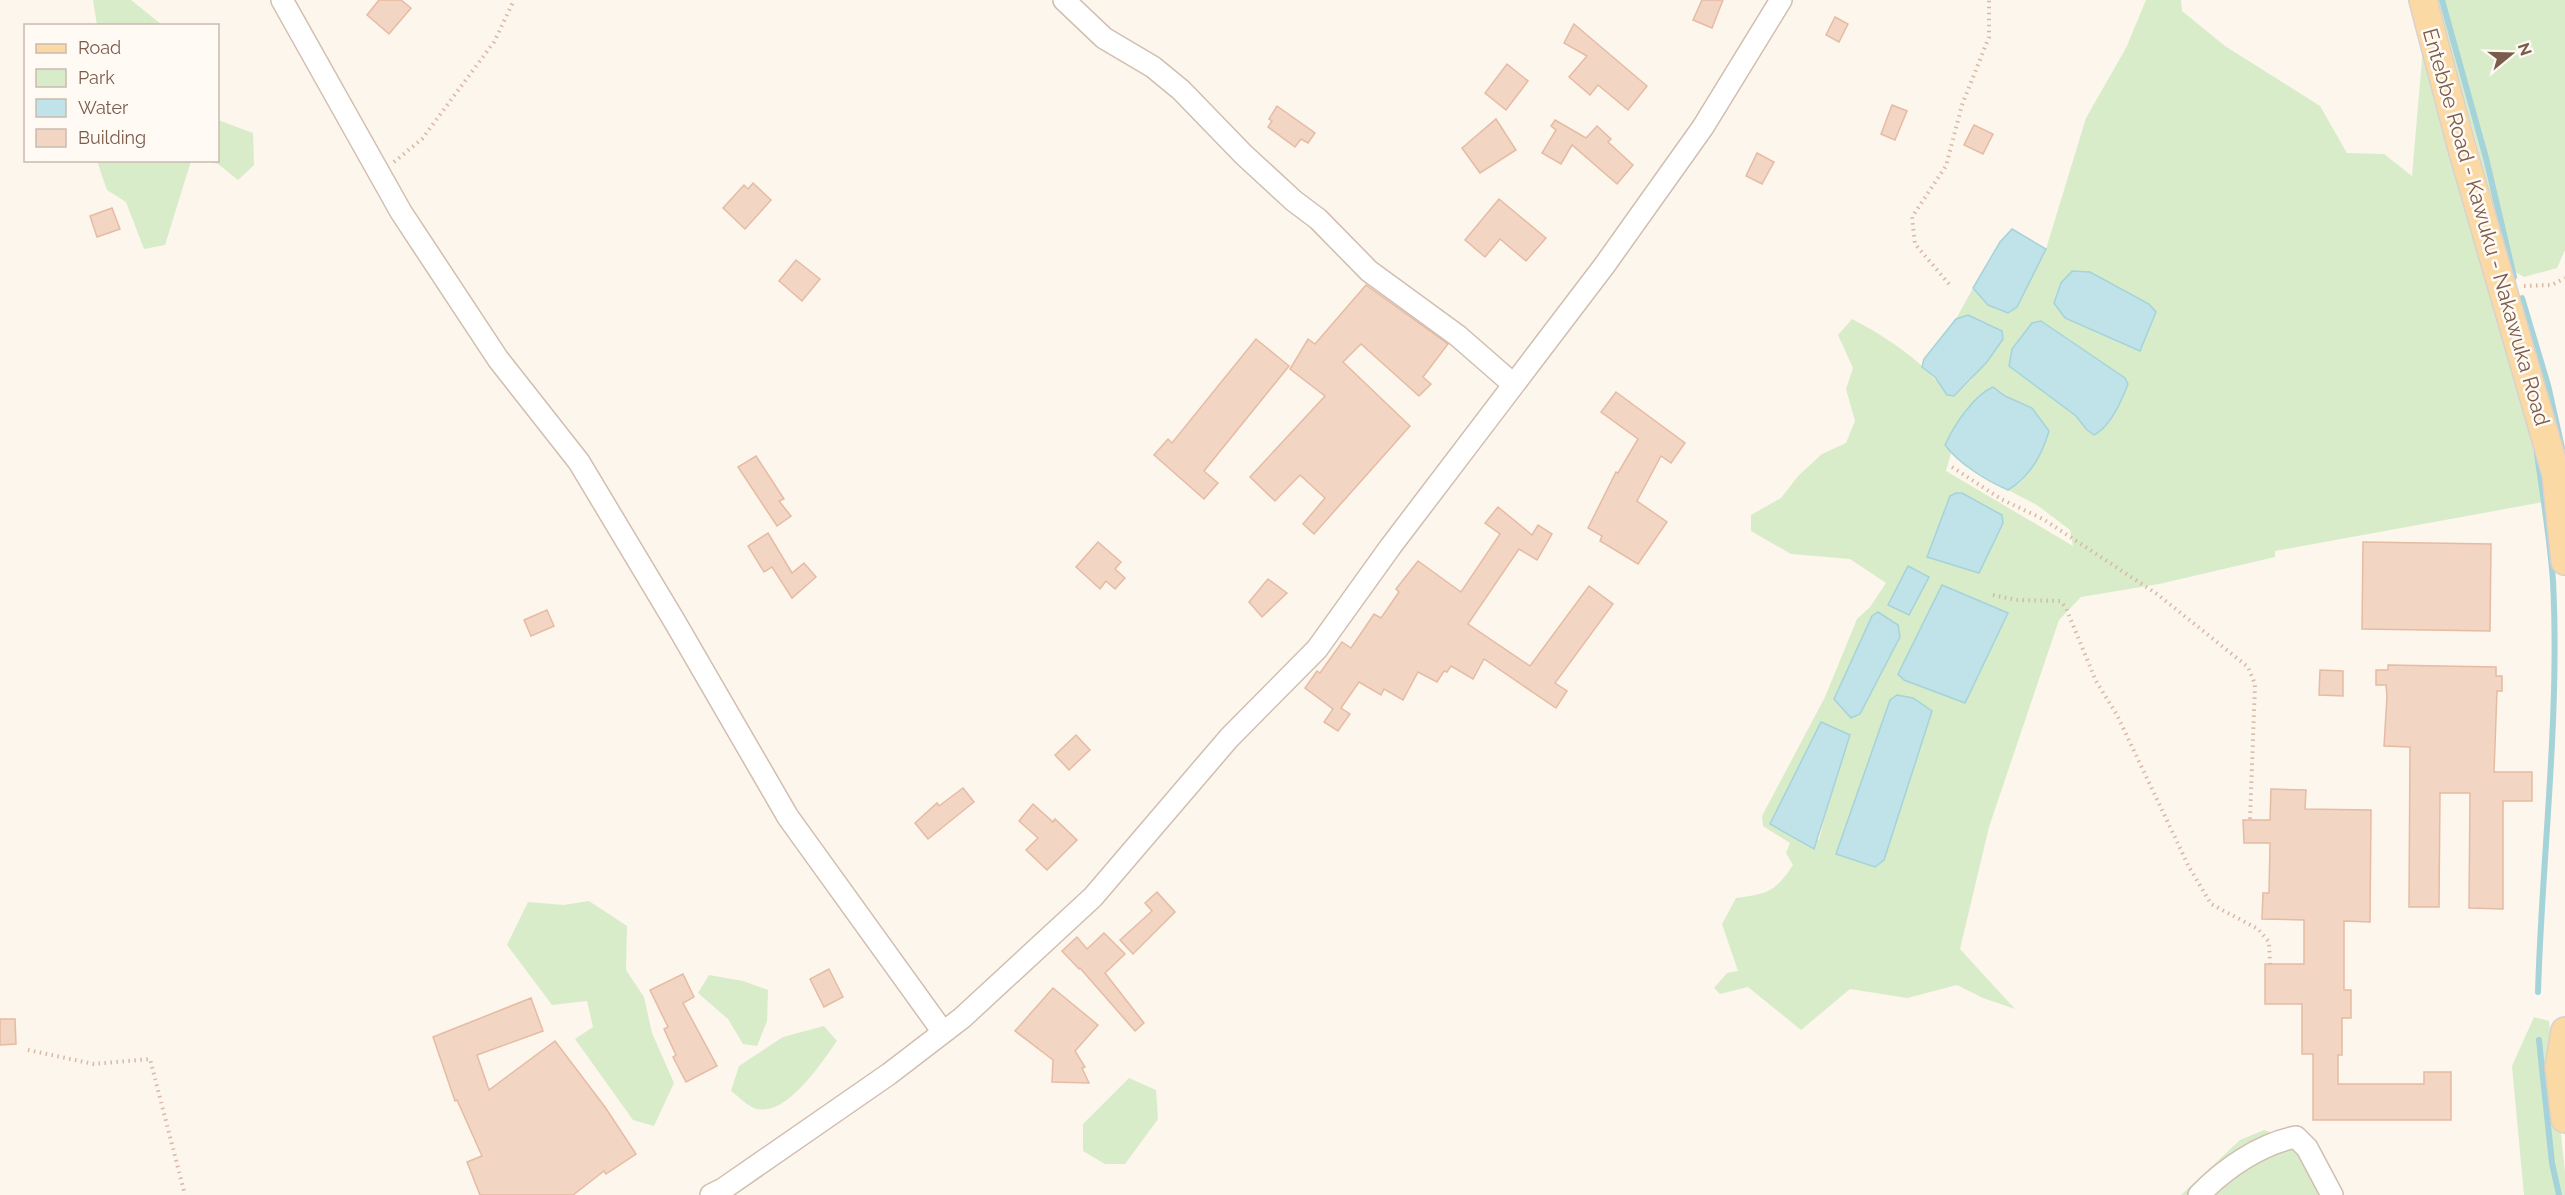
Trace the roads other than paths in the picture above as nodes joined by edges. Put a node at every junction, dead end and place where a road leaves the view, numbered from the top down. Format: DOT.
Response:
graph roads {
  1 [pos="282,0"];
  2 [pos="1064,0"];
  3 [pos="1781,0"];
  4 [pos="2424,0"];
  5 [pos="1513,384"];
  6 [pos="2565,561"];
  7 [pos="2565,1031"];
  8 [pos="943,1032"];
  9 [pos="2565,1119"];
  10 [pos="718,1193"];
  11 [pos="2199,1195"];
  12 [pos="2332,1195"];
  1 -- 8 [label="street"];
  2 -- 5 [label="street"];
  3 -- 5 [label="street"];
  4 -- 6 [label="main road, Entebbe Road - Kawuku - Nakawuka Road"];
  5 -- 8 [label="street"];
  7 -- 9 [label="main road"];
  8 -- 10 [label="street"];
  11 -- 12 [label="street"];
}
